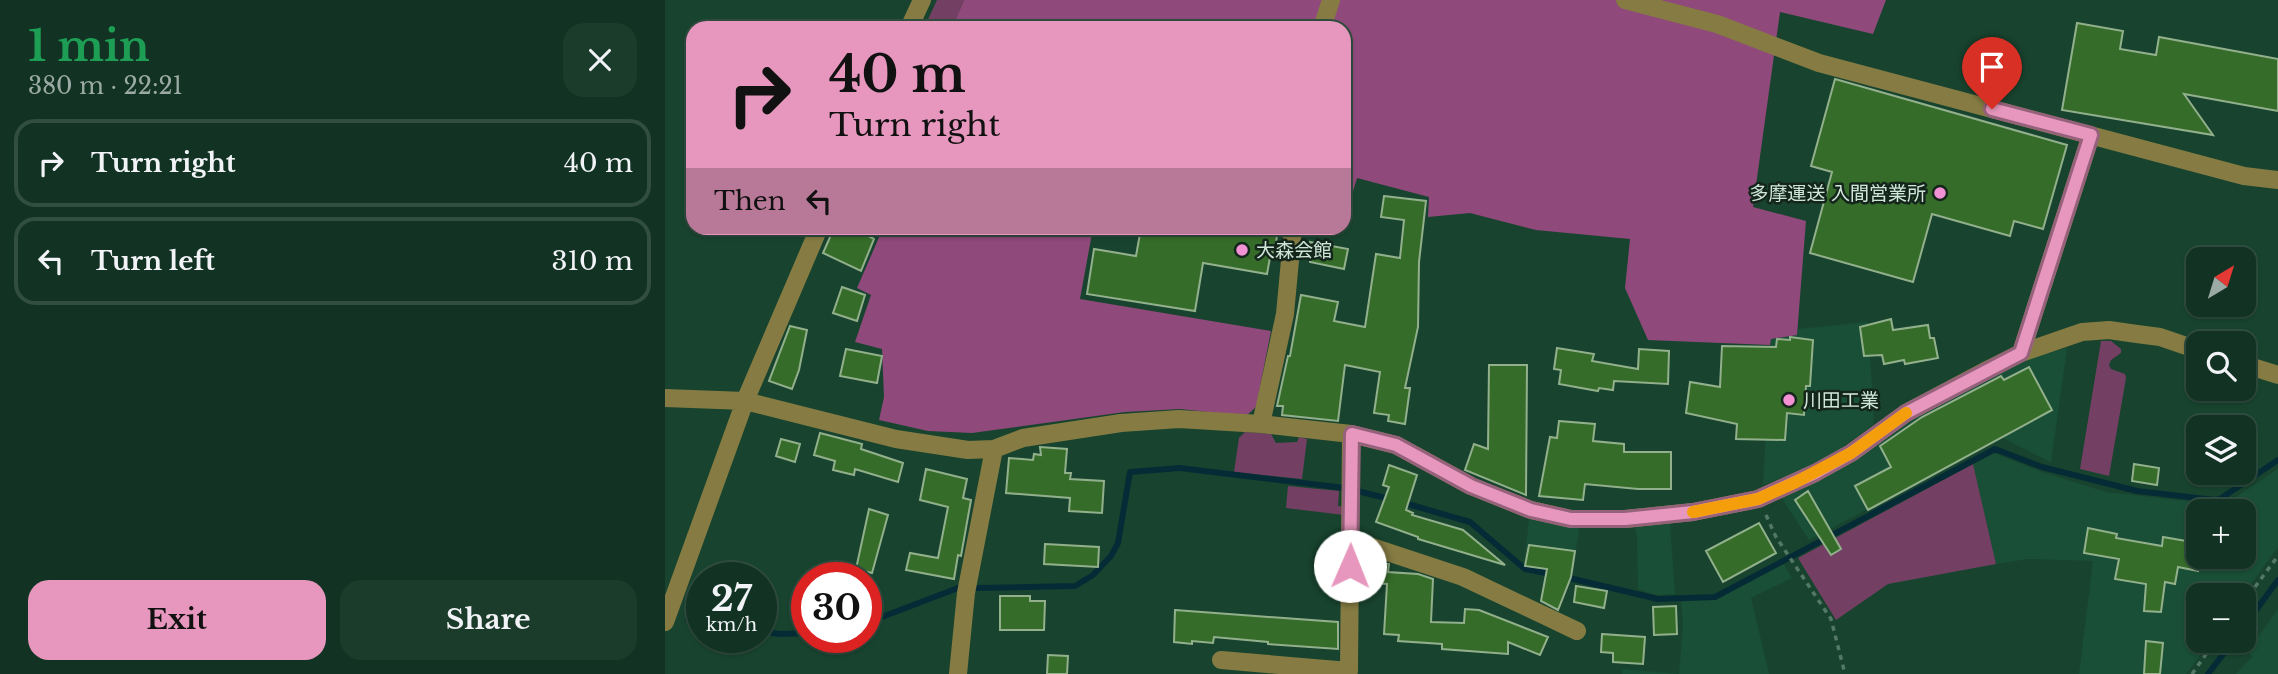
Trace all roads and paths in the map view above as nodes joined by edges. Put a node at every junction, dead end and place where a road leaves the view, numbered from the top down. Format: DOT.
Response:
graph roads {
  1 [pos="922,0"];
  2 [pos="1331,0"];
  3 [pos="1625,0"];
  4 [pos="912,21"];
  5 [pos="1324,21"];
  6 [pos="2091,135"];
  7 [pos="2278,180"];
  8 [pos="816,235"];
  9 [pos="1292,235"];
  10 [pos="2186,345"];
  11 [pos="2021,353"];
  12 [pos="2256,368"];
  13 [pos="2278,375"];
  14 [pos="665,398"];
  15 [pos="745,401"];
  16 [pos="1261,424"];
  17 [pos="1352,434"];
  18 [pos="994,449"];
  19 [pos="1758,499"];
  20 [pos="1351,540"];
  21 [pos="2278,556"];
  22 [pos="2256,586"];
  23 [pos="665,622"];
  24 [pos="1577,631"];
  25 [pos="2207,653"];
  26 [pos="1220,660"];
  27 [pos="958,674"];
  28 [pos="1845,674"];
  29 [pos="2192,674"];
  1 -- 4 [label="street"];
  2 -- 5 [label="street"];
  3 -- 6 [label="street"];
  6 -- 7 [label="street"];
  6 -- 11 [label="street"];
  8 -- 15 [label="street"];
  9 -- 16 [label="street"];
  10 -- 11 [label="street"];
  11 -- 19 [label="street"];
  12 -- 13 [label="street"];
  14 -- 15 [label="street"];
  15 -- 18 [label="street"];
  15 -- 23 [label="street"];
  16 -- 17 [label="street"];
  16 -- 18 [label="street"];
  17 -- 19 [label="street"];
  17 -- 20 [label="street"];
  18 -- 27 [label="street"];
  19 -- 28 [label="path"];
  20 -- 24 [label="street"];
  20 -- 26 [label="street"];
  21 -- 22 [label="path"];
  25 -- 29 [label="path"];
}
